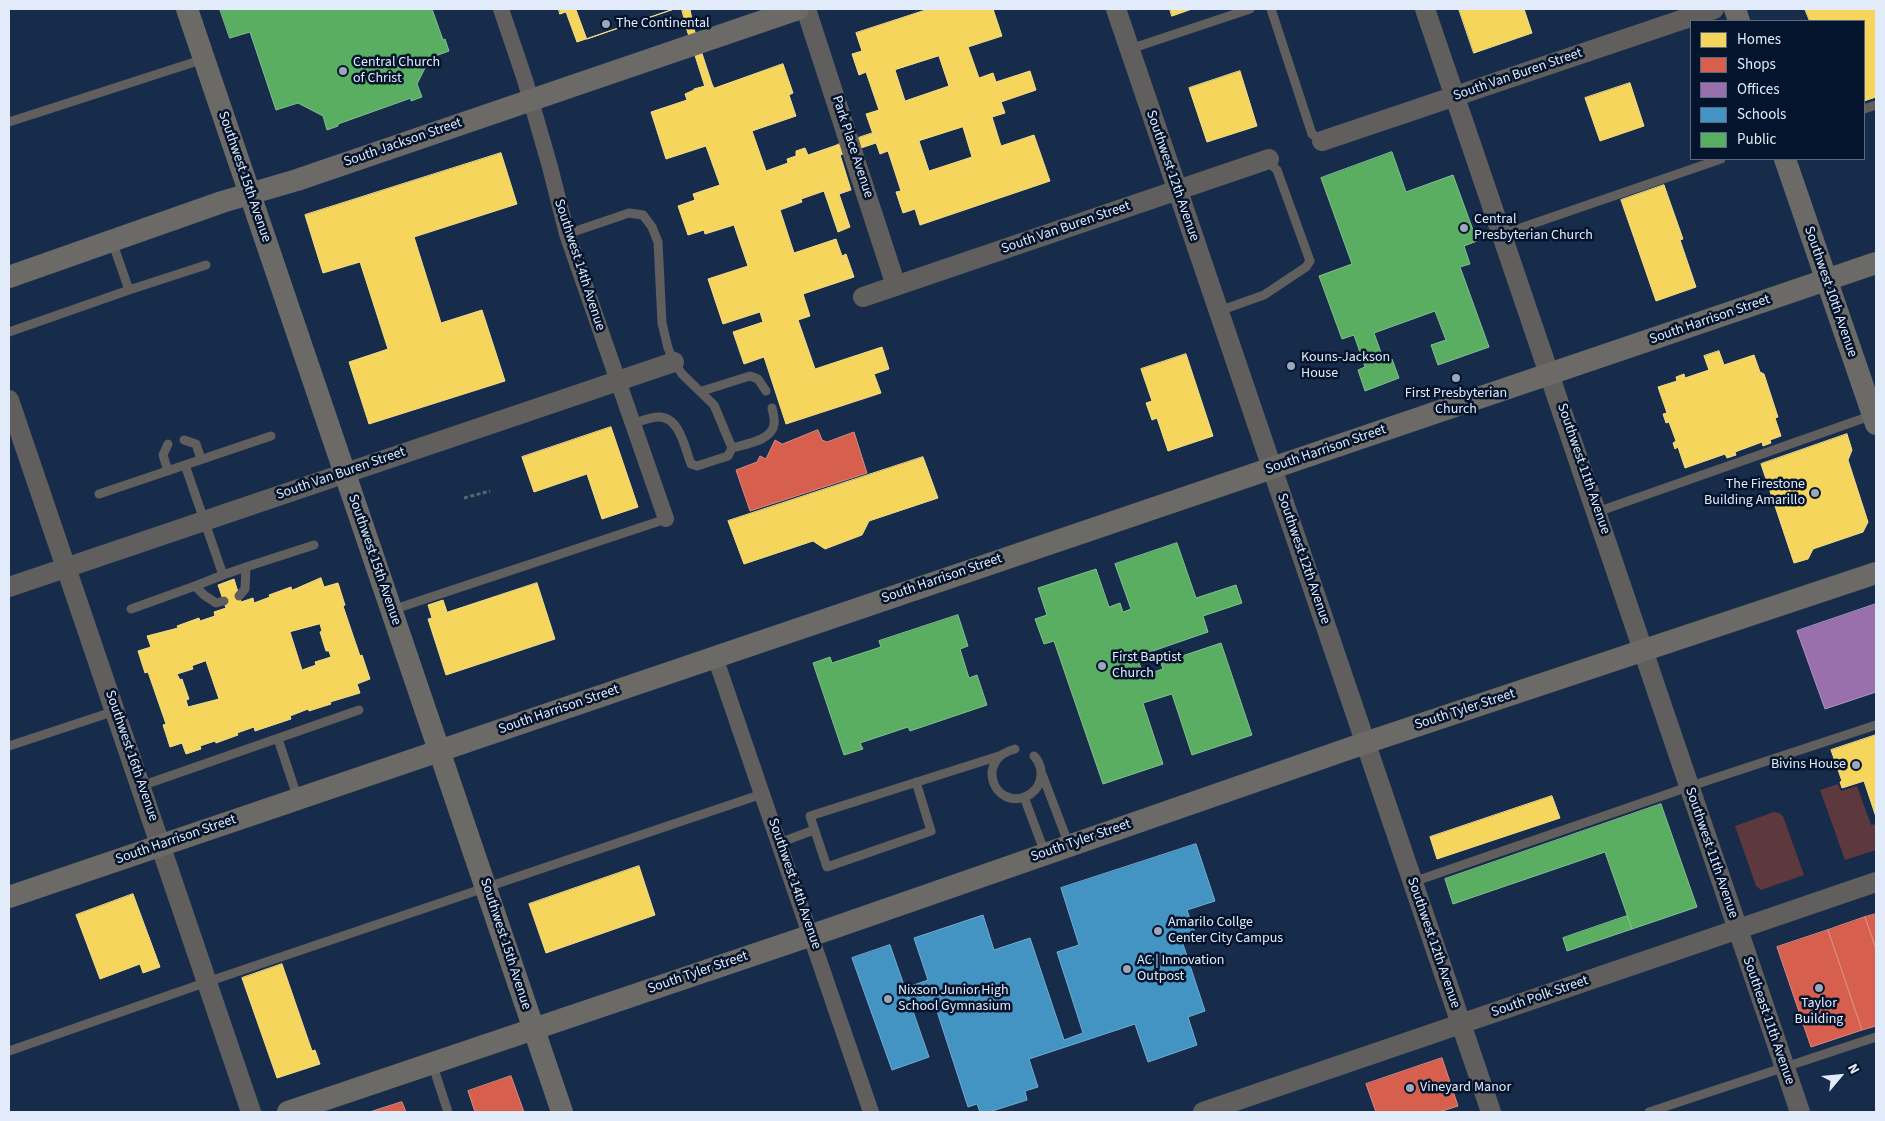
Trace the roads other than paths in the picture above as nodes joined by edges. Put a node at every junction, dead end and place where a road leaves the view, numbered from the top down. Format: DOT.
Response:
graph roads {
  1 [pos="187,9"];
  2 [pos="501,9"];
  3 [pos="798,9"];
  4 [pos="806,9"];
  5 [pos="1116,9"];
  6 [pos="1250,9"];
  7 [pos="1271,9"];
  8 [pos="1426,9"];
  9 [pos="1714,9"];
  10 [pos="1130,49"];
  11 [pos="204,59"];
  12 [pos="1455,96"];
  13 [pos="530,99"];
  14 [pos="9,122"];
  15 [pos="1322,141"];
  16 [pos="1268,159"];
  17 [pos="1718,160"];
  18 [pos="1785,160"];
  19 [pos="1177,190"];
  20 [pos="249,194"];
  21 [pos="567,234"];
  22 [pos="1503,234"];
  23 [pos="112,241"];
  24 [pos="1876,263"];
  25 [pos="206,265"];
  26 [pos="9,277"];
  27 [pos="1826,280"];
  28 [pos="896,286"];
  29 [pos="129,290"];
  30 [pos="863,298"];
  31 [pos="1218,311"];
  32 [pos="9,332"];
  33 [pos="674,362"];
  34 [pos="1551,374"];
  35 [pos="617,380"];
  36 [pos="702,391"];
  37 [pos="766,391"];
  38 [pos="9,400"];
  39 [pos="772,408"];
  40 [pos="1875,418"];
  41 [pos="632,424"];
  42 [pos="14,433"];
  43 [pos="271,436"];
  44 [pos="184,440"];
  45 [pos="168,444"];
  46 [pos="732,448"];
  47 [pos="201,460"];
  48 [pos="185,465"];
  49 [pos="1272,468"];
  50 [pos="168,470"];
  51 [pos="344,473"];
  52 [pos="99,494"];
  53 [pos="1597,512"];
  54 [pos="666,520"];
  55 [pos="204,521"];
  56 [pos="314,545"];
  57 [pos="246,567"];
  58 [pos="66,568"];
  59 [pos="1876,572"];
  60 [pos="222,575"];
  61 [pos="196,586"];
  62 [pos="9,587"];
  63 [pos="239,596"];
  64 [pos="224,601"];
  65 [pos="131,609"];
  66 [pos="392,610"];
  67 [pos="1644,651"];
  68 [pos="716,657"];
  69 [pos="360,710"];
  70 [pos="115,711"];
  71 [pos="1876,725"];
  72 [pos="278,738"];
  73 [pos="1365,743"];
  74 [pos="9,746"];
  75 [pos="1015,748"];
  76 [pos="440,751"];
  77 [pos="999,756"];
  78 [pos="1034,756"];
  79 [pos="1042,774"];
  80 [pos="916,782"];
  81 [pos="141,786"];
  82 [pos="1688,787"];
  83 [pos="762,794"];
  84 [pos="1024,797"];
  85 [pos="298,799"];
  86 [pos="814,830"];
  87 [pos="780,843"];
  88 [pos="161,845"];
  89 [pos="1070,845"];
  90 [pos="1045,854"];
  91 [pos="1412,882"];
  92 [pos="1876,882"];
  93 [pos="486,888"];
  94 [pos="9,897"];
  95 [pos="1737,929"];
  96 [pos="811,935"];
  97 [pos="207,982"];
  98 [pos="1462,1024"];
  99 [pos="533,1029"];
  100 [pos="1876,1037"];
  101 [pos="9,1051"];
  102 [pos="432,1063"];
  103 [pos="1784,1068"];
  104 [pos="251,1112"];
  105 [pos="288,1112"];
  106 [pos="448,1112"];
  107 [pos="562,1112"];
  108 [pos="871,1112"];
  109 [pos="1203,1112"];
  110 [pos="1491,1112"];
  111 [pos="1649,1112"];
  112 [pos="1800,1112"];
  1 -- 11 [label="main road, Southwest 15th Avenue"];
  2 -- 13 [label="street, Southwest 14th Avenue"];
  3 -- 13 [label="main road, South Jackson Street"];
  4 -- 28 [label="street, Park Place Avenue"];
  5 -- 10 [label="street, Southwest 12th Avenue"];
  6 -- 10 [label="lane"];
  7 -- 15 [label="lane"];
  8 -- 12 [label="street, Southwest 11th Avenue"];
  9 -- 12 [label="street, South Van Buren Street"];
  10 -- 19 [label="street, Southwest 12th Avenue"];
  11 -- 14 [label="lane"];
  11 -- 20 [label="main road, Southwest 15th Avenue"];
  12 -- 15 [label="street, South Van Buren Street"];
  12 -- 22 [label="street, Southwest 11th Avenue"];
  13 -- 20 [label="main road, South Jackson Street"];
  13 -- 21 [label="street, Southwest 14th Avenue"];
  16 -- 19 [label="street, South Van Buren Street"];
  16 -- 31 [label="lane"];
  17 -- 22 [label="lane"];
  18 -- 27 [label="main road, Southwest 10th Avenue"];
  19 -- 28 [label="street, South Van Buren Street"];
  19 -- 31 [label="street, Southwest 12th Avenue"];
  20 -- 23 [label="main road, South Jackson Street"];
  20 -- 51 [label="main road, Southwest 15th Avenue"];
  21 -- 33 [label="lane"];
  21 -- 35 [label="street, Southwest 14th Avenue"];
  22 -- 34 [label="street, Southwest 11th Avenue"];
  23 -- 26 [label="main road, South Jackson Street"];
  23 -- 29 [label="lane"];
  24 -- 27 [label="main road, South Harrison Street"];
  25 -- 29 [label="lane"];
  27 -- 34 [label="main road, South Harrison Street"];
  27 -- 40 [label="main road, Southwest 10th Avenue"];
  28 -- 30 [label="street, South Van Buren Street"];
  29 -- 32 [label="lane"];
  31 -- 49 [label="street, Southwest 12th Avenue"];
  33 -- 35 [label="street, South Van Buren Street"];
  33 -- 36 [label="lane"];
  34 -- 49 [label="main road, South Harrison Street"];
  34 -- 53 [label="street, Southwest 11th Avenue"];
  35 -- 41 [label="street, Southwest 14th Avenue"];
  35 -- 51 [label="street, South Van Buren Street"];
  36 -- 37 [label="lane"];
  36 -- 46 [label="lane"];
  38 -- 42 [label="street, Southwest 16th Avenue"];
  39 -- 46 [label="lane"];
  40 -- 53 [label="lane"];
  41 -- 46 [label="lane"];
  41 -- 54 [label="street, Southwest 14th Avenue"];
  42 -- 58 [label="street, Southwest 16th Avenue"];
  43 -- 47 [label="lane"];
  44 -- 47 [label="lane"];
  45 -- 50 [label="lane"];
  47 -- 48 [label="lane"];
  48 -- 50 [label="lane"];
  48 -- 55 [label="lane"];
  49 -- 68 [label="main road, South Harrison Street"];
  49 -- 73 [label="street, Southwest 12th Avenue"];
  50 -- 52 [label="lane"];
  51 -- 55 [label="street, South Van Buren Street"];
  51 -- 66 [label="main road, Southwest 15th Avenue"];
  53 -- 67 [label="street, Southwest 11th Avenue"];
  54 -- 66 [label="lane"];
  55 -- 58 [label="street, South Van Buren Street"];
  55 -- 60 [label="lane"];
  56 -- 57 [label="lane"];
  57 -- 60 [label="lane"];
  57 -- 63 [label="lane"];
  58 -- 62 [label="street, South Van Buren Street"];
  58 -- 70 [label="street, Southwest 16th Avenue"];
  59 -- 67 [label="main road, South Tyler Street"];
  60 -- 61 [label="lane"];
  61 -- 64 [label="lane"];
  61 -- 65 [label="lane"];
  66 -- 76 [label="main road, Southwest 15th Avenue"];
  67 -- 73 [label="main road, South Tyler Street"];
  67 -- 82 [label="street, Southwest 11th Avenue"];
  68 -- 76 [label="main road, South Harrison Street"];
  68 -- 83 [label="street, Southwest 14th Avenue"];
  69 -- 72 [label="lane"];
  70 -- 74 [label="lane"];
  70 -- 81 [label="street, Southwest 16th Avenue"];
  71 -- 82 [label="lane"];
  72 -- 81 [label="lane"];
  72 -- 85 [label="lane"];
  73 -- 89 [label="main road, South Tyler Street"];
  73 -- 91 [label="street, Southwest 12th Avenue"];
  75 -- 77 [label="lane"];
  76 -- 85 [label="main road, South Harrison Street"];
  76 -- 93 [label="main road, Southwest 15th Avenue"];
  77 -- 80 [label="lane"];
  77 -- 84 [label="lane"];
  78 -- 79 [label="lane"];
  79 -- 84 [label="lane"];
  79 -- 89 [label="lane"];
  80 -- 86 [label="lane"];
  80 -- 86 [label="lane"];
  81 -- 88 [label="street, Southwest 16th Avenue"];
  82 -- 91 [label="lane"];
  82 -- 95 [label="street, Southwest 11th Avenue"];
  83 -- 87 [label="street, Southwest 14th Avenue"];
  83 -- 93 [label="lane"];
  84 -- 90 [label="lane"];
  85 -- 88 [label="main road, South Harrison Street"];
  86 -- 87 [label="lane"];
  87 -- 96 [label="street, Southwest 14th Avenue"];
  88 -- 94 [label="main road, South Harrison Street"];
  88 -- 97 [label="street, Southwest 16th Avenue"];
  89 -- 90 [label="main road, South Tyler Street"];
  90 -- 96 [label="main road, South Tyler Street"];
  91 -- 98 [label="street, Southwest 12th Avenue"];
  92 -- 95 [label="street, South Polk Street"];
  93 -- 97 [label="lane"];
  93 -- 99 [label="main road, Southwest 15th Avenue"];
  95 -- 98 [label="street, South Polk Street"];
  95 -- 103 [label="street, Southeast 11th Avenue"];
  96 -- 99 [label="main road, South Tyler Street"];
  96 -- 108 [label="street, Southwest 14th Avenue"];
  97 -- 101 [label="lane"];
  97 -- 104 [label="street, Southwest 16th Avenue"];
  98 -- 109 [label="street, South Polk Street"];
  98 -- 110 [label="street, Southwest 12th Avenue"];
  99 -- 102 [label="main road, South Tyler Street"];
  99 -- 107 [label="main road, Southwest 15th Avenue"];
  100 -- 103 [label="lane"];
  102 -- 105 [label="main road, South Tyler Street"];
  102 -- 106 [label="lane"];
  103 -- 111 [label="lane"];
  103 -- 112 [label="street, Southeast 11th Avenue"];
}
